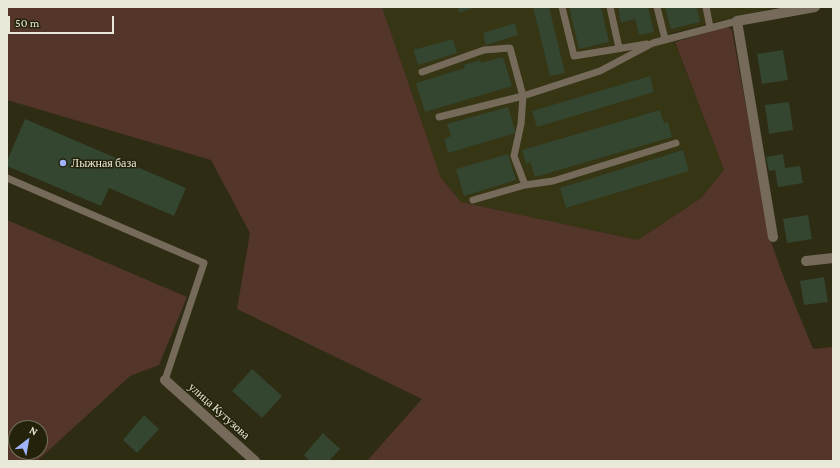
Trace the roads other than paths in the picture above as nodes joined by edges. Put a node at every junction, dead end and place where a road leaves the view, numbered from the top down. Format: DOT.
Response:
graph roads {
  1 [pos="562,7"];
  2 [pos="610,7"];
  3 [pos="657,7"];
  4 [pos="706,7"];
  5 [pos="815,7"];
  6 [pos="798,8"];
  7 [pos="737,21"];
  8 [pos="710,27"];
  9 [pos="665,40"];
  10 [pos="653,43"];
  11 [pos="619,48"];
  12 [pos="422,72"];
  13 [pos="523,96"];
  14 [pos="439,117"];
  15 [pos="676,143"];
  16 [pos="7,178"];
  17 [pos="525,185"];
  18 [pos="473,200"];
  19 [pos="774,237"];
  20 [pos="833,258"];
  21 [pos="806,261"];
  22 [pos="165,380"];
  23 [pos="255,461"];
  1 -- 11 [label="lane"];
  2 -- 11 [label="lane"];
  3 -- 9 [label="lane"];
  4 -- 8 [label="lane"];
  5 -- 6 [label="street"];
  6 -- 7 [label="street"];
  7 -- 8 [label="lane"];
  7 -- 19 [label="street"];
  8 -- 9 [label="lane"];
  9 -- 10 [label="lane"];
  10 -- 11 [label="lane"];
  10 -- 13 [label="lane"];
  12 -- 13 [label="lane"];
  13 -- 14 [label="lane"];
  13 -- 17 [label="lane"];
  15 -- 17 [label="lane"];
  16 -- 22 [label="lane"];
  17 -- 18 [label="lane"];
  20 -- 21 [label="street"];
  22 -- 23 [label="street, улица Кутузова"];
}
